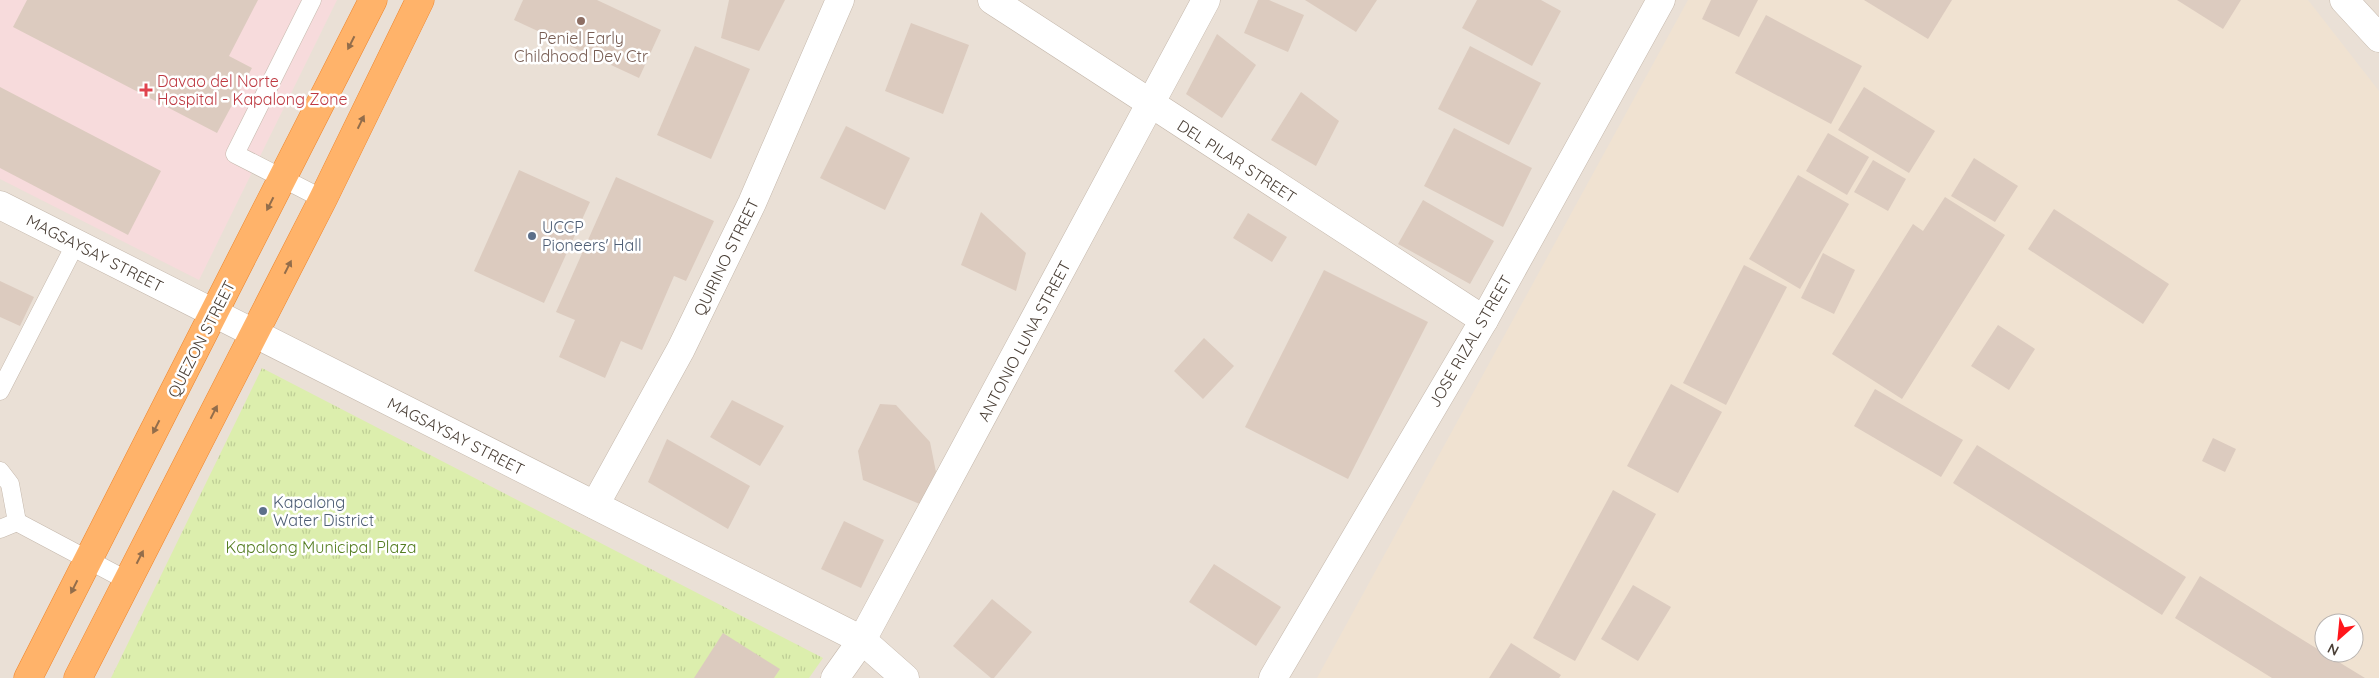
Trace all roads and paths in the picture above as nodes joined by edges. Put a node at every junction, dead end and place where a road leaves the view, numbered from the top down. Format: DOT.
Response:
graph roads {
  1 [pos="312,0"];
  2 [pos="374,0"];
  3 [pos="420,0"];
  4 [pos="840,0"];
  5 [pos="992,0"];
  6 [pos="1206,0"];
  7 [pos="1660,0"];
  8 [pos="2344,0"];
  9 [pos="2379,38"];
  10 [pos="1151,106"];
  11 [pos="283,178"];
  12 [pos="323,199"];
  13 [pos="0,205"];
  14 [pos="76,244"];
  15 [pos="214,313"];
  16 [pos="1484,320"];
  17 [pos="254,334"];
  18 [pos="0,391"];
  19 [pos="0,471"];
  20 [pos="595,505"];
  21 [pos="17,522"];
  22 [pos="0,529"];
  23 [pos="88,560"];
  24 [pos="128,580"];
  25 [pos="862,640"];
  26 [pos="28,678"];
  27 [pos="78,678"];
  28 [pos="835,678"];
  29 [pos="905,678"];
  30 [pos="1273,678"];
  1 -- 11 [label="lane"];
  2 -- 11 [label="highway, QUEZON STREET, one-way"];
  12 -- 3 [label="highway, one-way"];
  4 -- 20 [label="street, QUIRINO STREET"];
  5 -- 10 [label="street, DEL PILAR STREET"];
  6 -- 10 [label="street, ANTONIO LUNA STREET"];
  7 -- 16 [label="street, JOSE RIZAL STREET"];
  8 -- 9 [label="street"];
  10 -- 16 [label="street, DEL PILAR STREET"];
  10 -- 25 [label="street, ANTONIO LUNA STREET"];
  11 -- 12 [label="lane"];
  11 -- 15 [label="highway, QUEZON STREET, one-way"];
  17 -- 12 [label="highway, one-way"];
  13 -- 14 [label="street, MAGSAYSAY STREET"];
  14 -- 15 [label="street, MAGSAYSAY STREET"];
  14 -- 18 [label="lane"];
  15 -- 17 [label="street, MAGSAYSAY STREET"];
  15 -- 23 [label="highway, QUEZON STREET, one-way"];
  16 -- 30 [label="street, JOSE RIZAL STREET"];
  17 -- 20 [label="street, MAGSAYSAY STREET"];
  24 -- 17 [label="highway, one-way"];
  19 -- 21 [label="lane"];
  20 -- 25 [label="street, MAGSAYSAY STREET"];
  21 -- 22 [label="lane"];
  21 -- 23 [label="lane"];
  23 -- 24 [label="lane"];
  23 -- 26 [label="highway, QUEZON STREET, one-way"];
  24 -- 27 [label="highway"];
  25 -- 28 [label="street, ANTONIO LUNA STREET"];
  25 -- 29 [label="street, MAGSAYSAY STREET"];
}
